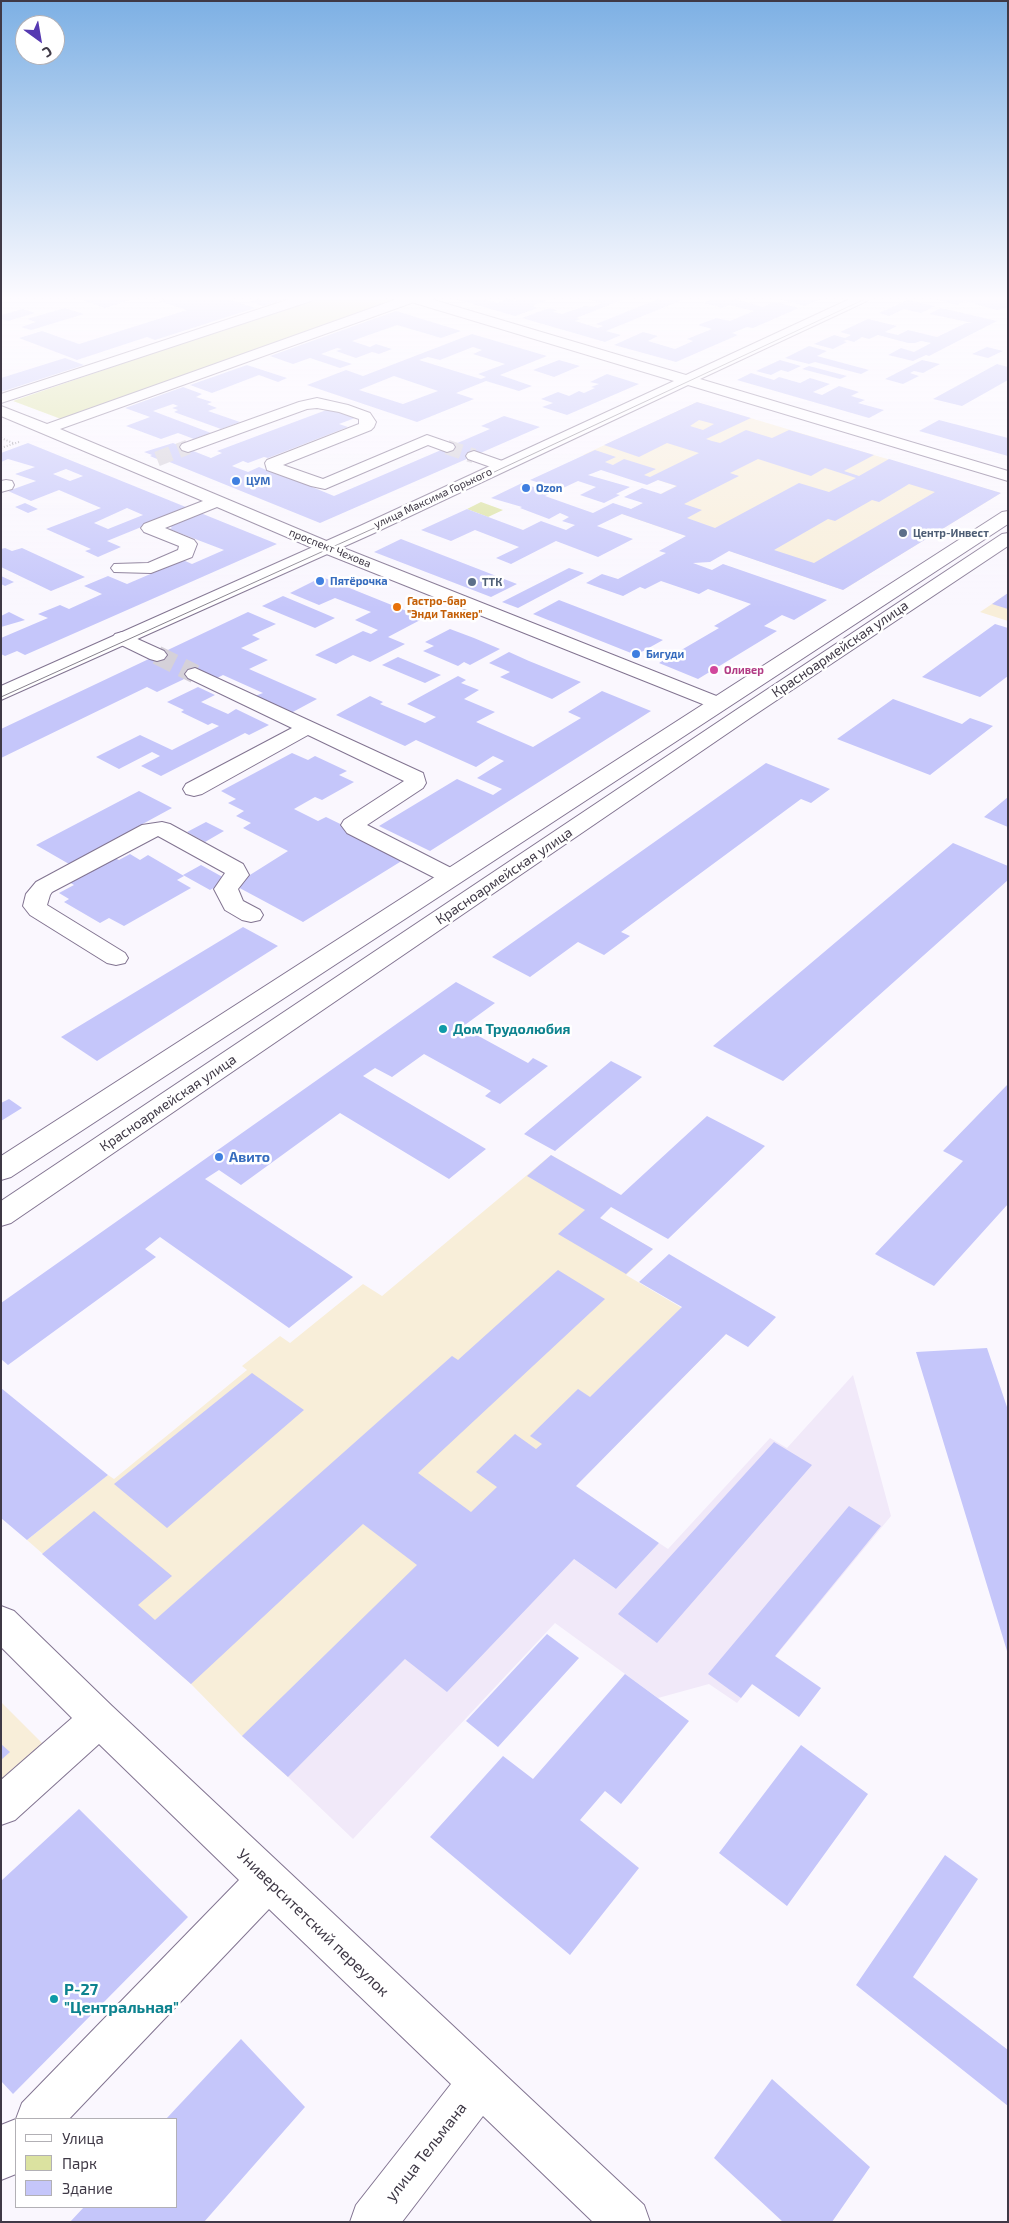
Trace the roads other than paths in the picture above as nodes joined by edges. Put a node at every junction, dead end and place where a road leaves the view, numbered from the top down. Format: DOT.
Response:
graph roads {
  1 [pos="123,402"];
  2 [pos="639,402"];
  3 [pos="759,402"];
  4 [pos="1,410"];
  5 [pos="47,429"];
  6 [pos="447,447"];
  7 [pos="188,448"];
  8 [pos="474,456"];
  9 [pos="156,459"];
  10 [pos="502,466"];
  11 [pos="136,467"];
  12 [pos="1008,476"];
  13 [pos="218,502"];
  14 [pos="1008,516"];
  15 [pos="1008,538"];
  16 [pos="327,547"];
  17 [pos="120,568"];
  18 [pos="122,638"];
  19 [pos="157,656"];
  20 [pos="195,674"];
  21 [pos="1,694"];
  22 [pos="717,703"];
  23 [pos="308,727"];
  24 [pos="194,789"];
  25 [pos="450,877"];
  26 [pos="251,915"];
  27 [pos="116,958"];
  28 [pos="1,1170"];
  29 [pos="1,1216"];
  30 [pos="1,1622"];
  31 [pos="99,1719"];
  32 [pos="1,1806"];
  33 [pos="268,1880"];
  34 [pos="480,2083"];
  35 [pos="39,2118"];
  36 [pos="15,2143"];
  37 [pos="1,2158"];
  38 [pos="372,2222"];
  39 [pos="627,2222"];
  1 -- 5 [label="main road"];
  2 -- 10 [label="main road, улица Максима Горького"];
  3 -- 12 [label="main road"];
  4 -- 5 [label="main road, проспект Чехова"];
  5 -- 11 [label="main road, проспект Чехова"];
  6 -- 7 [label="main road"];
  8 -- 10 [label="main road"];
  9 -- 11 [label="main road"];
  10 -- 16 [label="main road, улица Максима Горького"];
  11 -- 13 [label="main road, проспект Чехова"];
  13 -- 16 [label="main road, проспект Чехова"];
  13 -- 17 [label="main road"];
  14 -- 22 [label="main road, Красноармейская улица"];
  15 -- 29 [label="main road, Красноармейская улица"];
  16 -- 18 [label="main road, улица Максима Горького"];
  16 -- 22 [label="main road, проспект Чехова"];
  18 -- 19 [label="main road"];
  18 -- 21 [label="main road, улица Максима Горького"];
  20 -- 23 [label="main road"];
  22 -- 25 [label="main road, Красноармейская улица"];
  23 -- 24 [label="main road"];
  23 -- 25 [label="main road"];
  25 -- 28 [label="main road, Красноармейская улица"];
  26 -- 27 [label="main road"];
  30 -- 31 [label="main road, Университетский переулок"];
  31 -- 32 [label="main road"];
  31 -- 33 [label="main road, Университетский переулок"];
  33 -- 34 [label="main road, Университетский переулок"];
  33 -- 35 [label="main road"];
  34 -- 38 [label="main road, улица Тельмана"];
  34 -- 39 [label="main road, Университетский переулок"];
  36 -- 37 [label="main road"];
}
